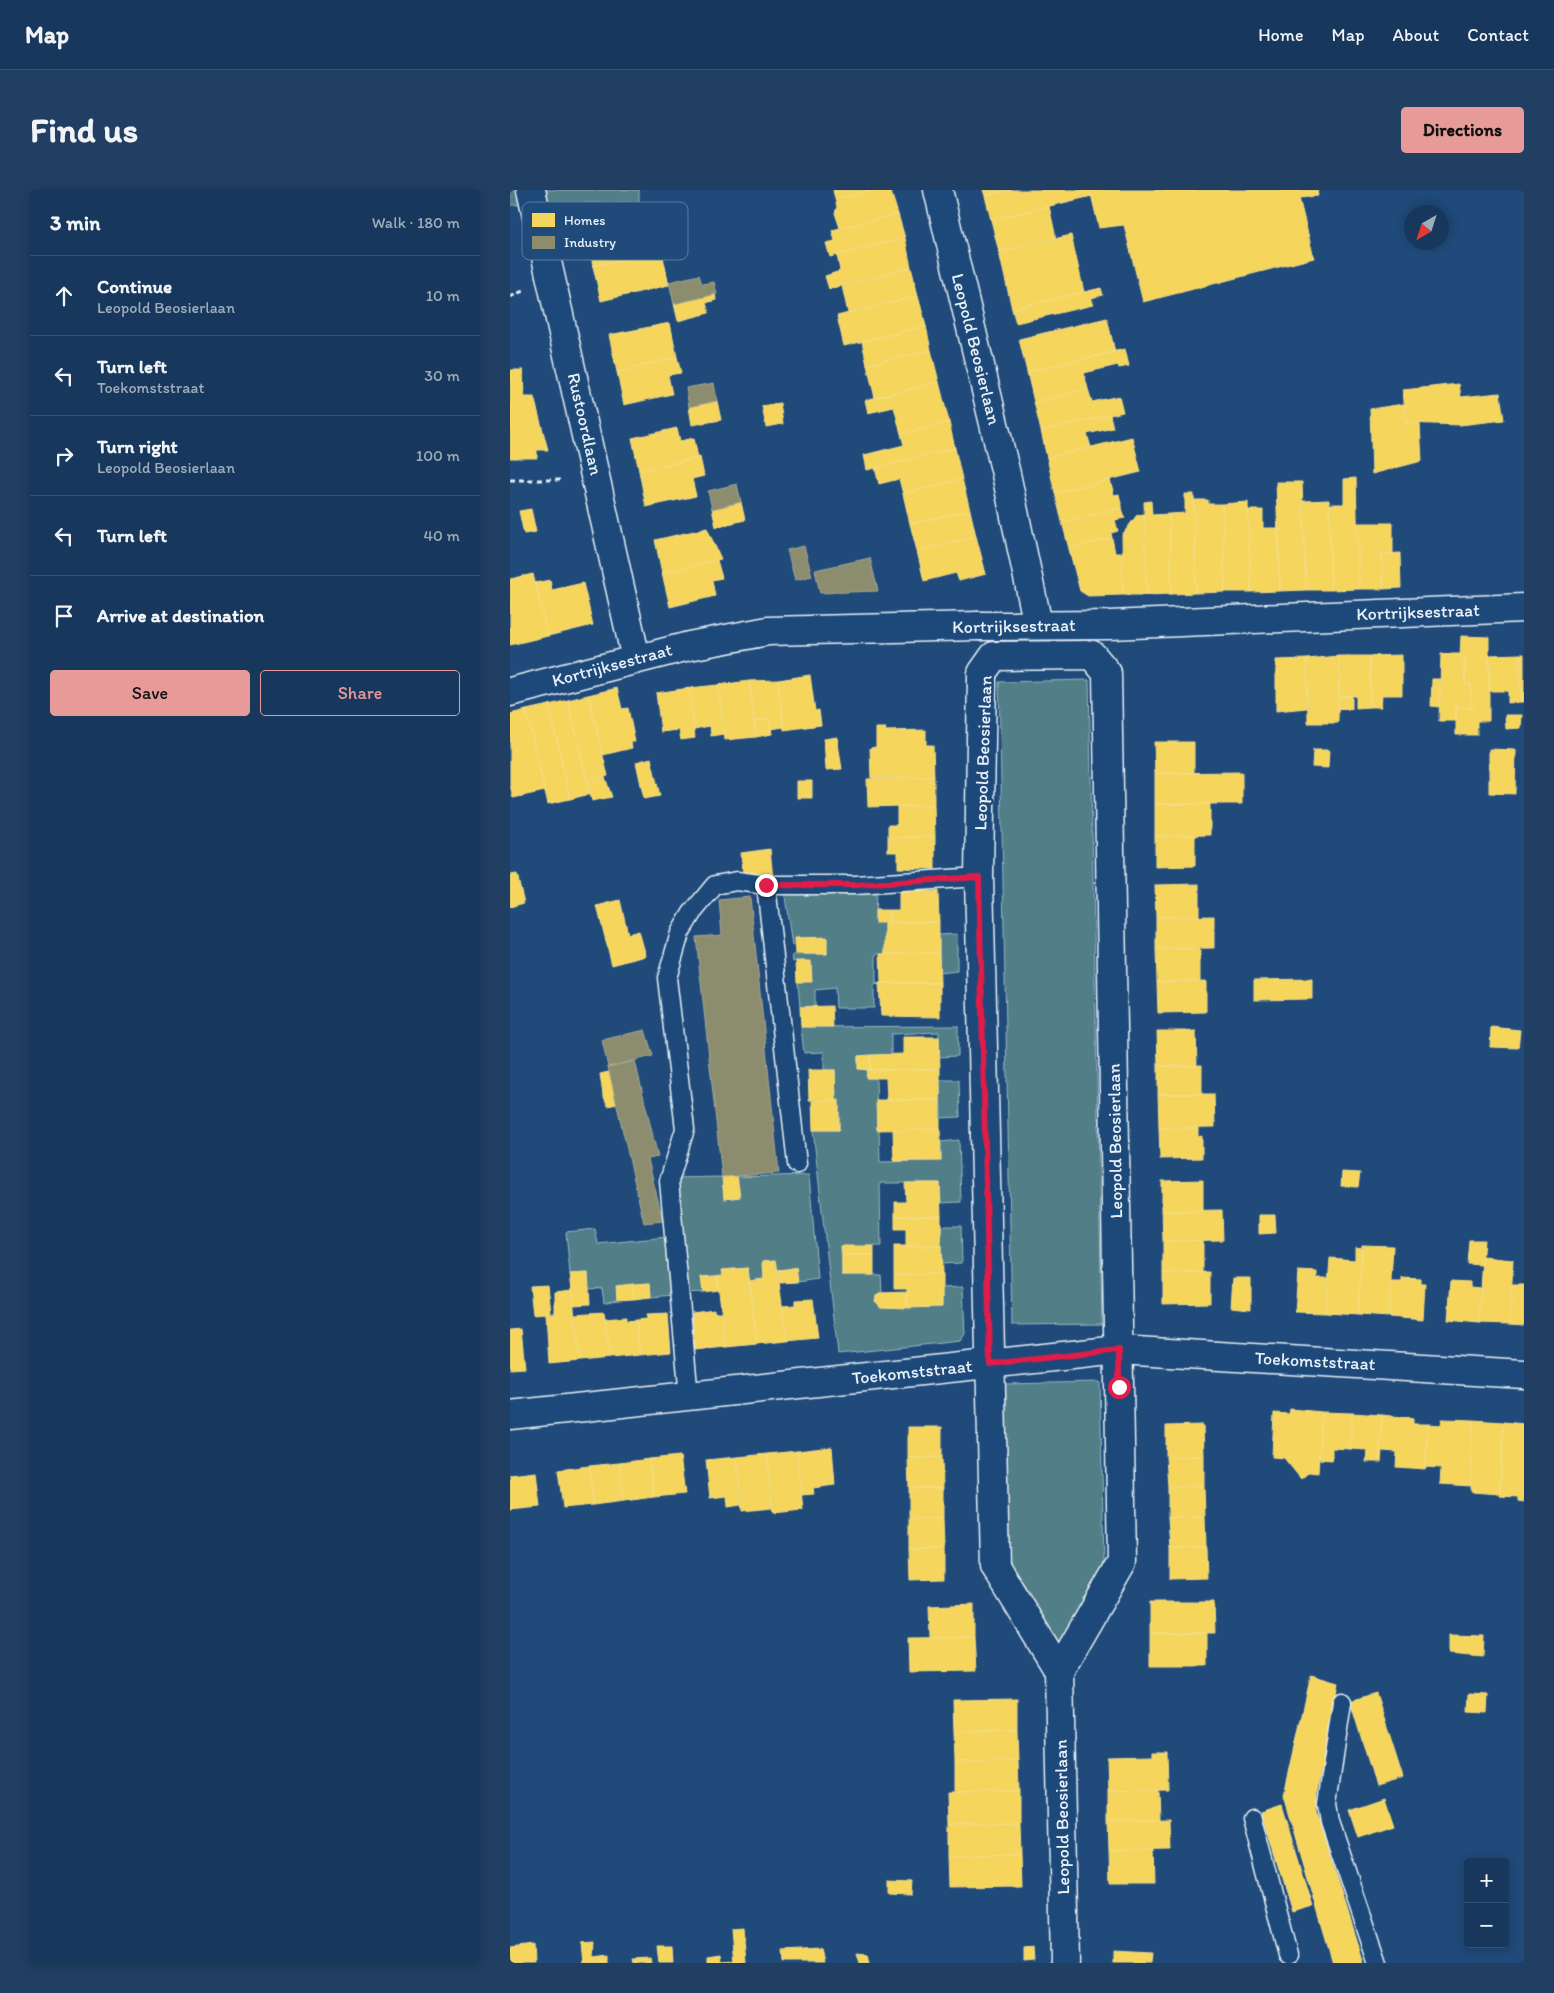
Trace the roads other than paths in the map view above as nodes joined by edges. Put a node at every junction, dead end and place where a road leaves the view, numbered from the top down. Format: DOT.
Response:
graph roads {
  1 [pos="938,190"];
  2 [pos="547,260"];
  3 [pos="1524,608"];
  4 [pos="1038,625"];
  5 [pos="636,660"];
  6 [pos="510,692"];
  7 [pos="979,877"];
  8 [pos="766,885"];
  9 [pos="797,1164"];
  10 [pos="1119,1350"];
  11 [pos="990,1364"];
  12 [pos="1524,1374"];
  13 [pos="689,1397"];
  14 [pos="510,1415"];
  15 [pos="1059,1671"];
  16 [pos="1342,1702"];
  17 [pos="1252,1818"];
  18 [pos="1288,1955"];
  19 [pos="1065,1963"];
  20 [pos="1378,1963"];
  1 -- 4 [label="street, Leopold Beosierlaan"];
  2 -- 5 [label="street, Rustoordlaan"];
  3 -- 4 [label="street, Kortrijksestraat"];
  4 -- 5 [label="street, Kortrijksestraat"];
  5 -- 6 [label="street, Kortrijksestraat"];
  7 -- 8 [label="lane"];
  7 -- 10 [label="street, Leopold Beosierlaan"];
  7 -- 11 [label="street, Leopold Beosierlaan"];
  8 -- 9 [label="lane"];
  8 -- 13 [label="lane"];
  10 -- 11 [label="street, Toekomststraat"];
  10 -- 12 [label="street, Toekomststraat"];
  10 -- 15 [label="street, Leopold Beosierlaan"];
  11 -- 13 [label="street, Toekomststraat"];
  11 -- 15 [label="street, Leopold Beosierlaan"];
  13 -- 14 [label="street, Toekomststraat"];
  15 -- 19 [label="street, Leopold Beosierlaan"];
  16 -- 20 [label="lane"];
  17 -- 18 [label="lane"];
}
